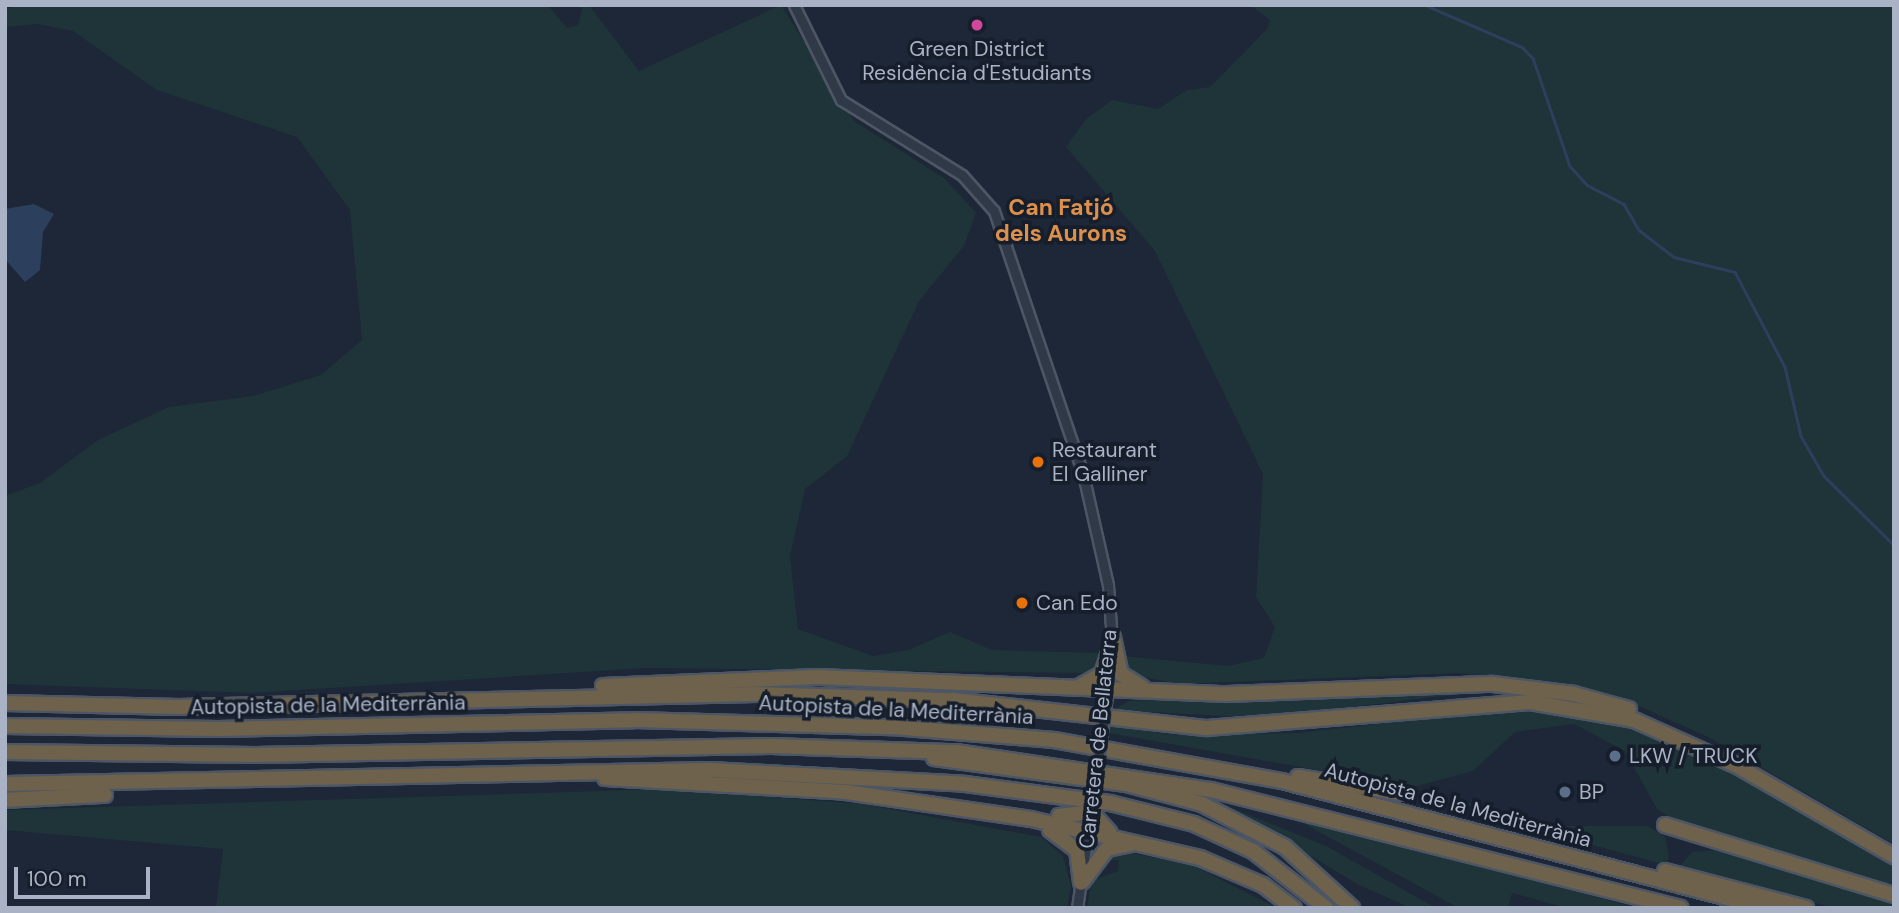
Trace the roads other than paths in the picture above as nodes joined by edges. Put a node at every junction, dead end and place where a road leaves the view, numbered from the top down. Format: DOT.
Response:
graph roads {
  1 [pos="794,5"];
  2 [pos="1112,640"];
  3 [pos="1074,686"];
  4 [pos="1107,689"];
  5 [pos="1189,694"];
  6 [pos="518,695"];
  7 [pos="5,701"];
  8 [pos="1106,704"];
  9 [pos="5,726"];
  10 [pos="864,746"];
  11 [pos="5,752"];
  12 [pos="1733,764"];
  13 [pos="1215,766"];
  14 [pos="542,772"];
  15 [pos="5,784"];
  16 [pos="175,785"];
  17 [pos="1400,793"];
  18 [pos="5,800"];
  19 [pos="945,805"];
  20 [pos="992,812"];
  21 [pos="1091,812"];
  22 [pos="1665,825"];
  23 [pos="1089,831"];
  24 [pos="1118,836"];
  25 [pos="1533,844"];
  26 [pos="1155,846"];
  27 [pos="1894,856"];
  28 [pos="1081,883"];
  29 [pos="1894,895"];
  30 [pos="1077,908"];
  31 [pos="1294,908"];
  32 [pos="1326,908"];
  33 [pos="1352,908"];
  34 [pos="1680,908"];
  35 [pos="1765,908"];
  36 [pos="1806,908"];
  1 -- 2 [label="street, Carretera de Bellaterra"];
  2 -- 3 [label="highway"];
  2 -- 4 [label="street, Carretera de Bellaterra"];
  2 -- 5 [label="highway"];
  3 -- 4 [label="highway"];
  3 -- 6 [label="highway"];
  3 -- 8 [label="highway"];
  4 -- 5 [label="highway"];
  4 -- 8 [label="street, Carretera de Bellaterra"];
  5 -- 8 [label="highway"];
  5 -- 12 [label="highway"];
  6 -- 7 [label="highway"];
  6 -- 12 [label="highway"];
  8 -- 21 [label="street, Carretera de Bellaterra, bridge"];
  9 -- 13 [label="highway, Autopista de la Mediterrània"];
  10 -- 11 [label="highway, Autopista de la Mediterrània"];
  10 -- 33 [label="highway"];
  10 -- 34 [label="highway, Autopista de la Mediterrània"];
  12 -- 27 [label="highway"];
  13 -- 17 [label="highway"];
  13 -- 25 [label="highway, Autopista de la Mediterrània"];
  14 -- 16 [label="highway"];
  14 -- 19 [label="highway"];
  14 -- 32 [label="highway"];
  15 -- 16 [label="highway"];
  16 -- 18 [label="highway"];
  19 -- 20 [label="highway"];
  19 -- 21 [label="highway"];
  20 -- 23 [label="highway"];
  20 -- 28 [label="highway"];
  21 -- 23 [label="street, Carretera de Bellaterra"];
  21 -- 24 [label="highway"];
  22 -- 29 [label="highway"];
  23 -- 24 [label="highway"];
  23 -- 28 [label="street, Carretera de Bellaterra"];
  24 -- 26 [label="highway"];
  25 -- 35 [label="highway, Autopista de la Mediterrània"];
  25 -- 36 [label="highway"];
  26 -- 28 [label="highway"];
  26 -- 31 [label="highway"];
  28 -- 30 [label="street, Carretera de Bellaterra"];
}
